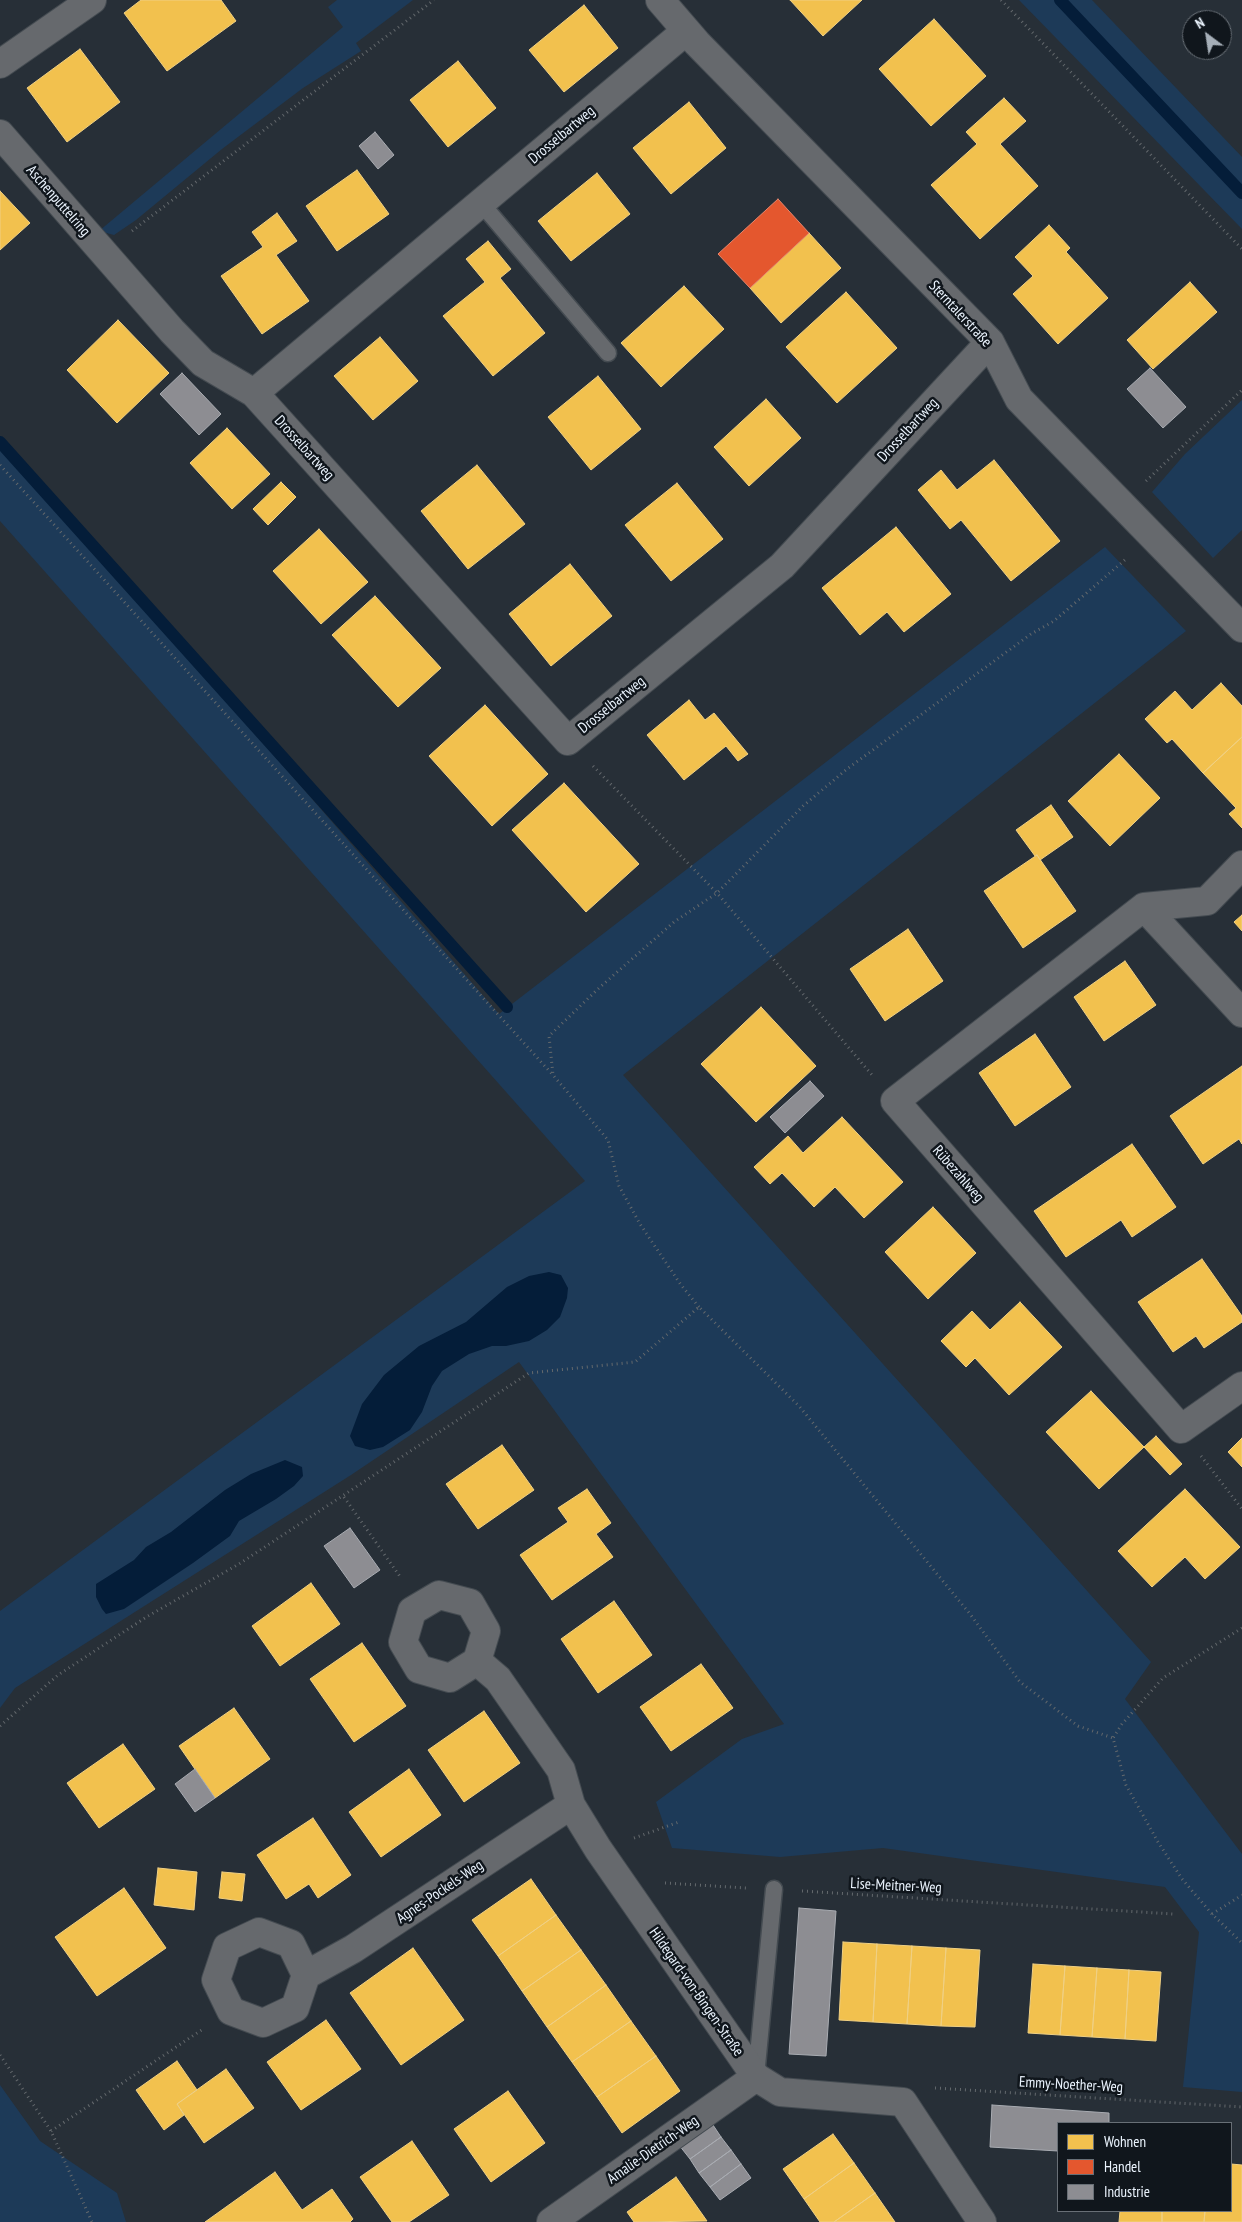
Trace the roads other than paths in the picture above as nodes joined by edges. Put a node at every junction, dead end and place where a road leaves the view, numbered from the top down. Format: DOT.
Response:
graph roads {
  1 [pos="92,0"];
  2 [pos="660,0"];
  3 [pos="686,31"];
  4 [pos="0,64"];
  5 [pos="0,134"];
  6 [pos="481,203"];
  7 [pos="110,260"];
  8 [pos="990,342"];
  9 [pos="608,353"];
  10 [pos="254,393"];
  11 [pos="1242,628"];
  12 [pos="1242,866"];
  13 [pos="1144,907"];
  14 [pos="1242,1013"];
  15 [pos="1242,1386"];
  16 [pos="477,1661"];
  17 [pos="571,1805"];
  18 [pos="774,1890"];
  19 [pos="306,1975"];
  20 [pos="756,2077"];
  21 [pos="551,2222"];
  22 [pos="982,2222"];
  1 -- 4 [label="street"];
  2 -- 3 [label="street"];
  3 -- 6 [label="street, Drosselbartweg"];
  3 -- 8 [label="street, Sterntalerstraße"];
  5 -- 7 [label="street, Aschenputtelring"];
  6 -- 9 [label="lane"];
  6 -- 10 [label="street, Drosselbartweg"];
  7 -- 10 [label="street, Drosselbartweg"];
  8 -- 10 [label="street, Drosselbartweg"];
  8 -- 11 [label="street, Sterntalerstraße"];
  12 -- 13 [label="street"];
  13 -- 14 [label="street"];
  13 -- 15 [label="street, Rübezahlweg"];
  16 -- 16 [label="street"];
  16 -- 17 [label="street, Hildegard-von-Bingen-Straße"];
  17 -- 19 [label="street, Agnes-Pockels-Weg"];
  17 -- 20 [label="street, Hildegard-von-Bingen-Straße"];
  18 -- 20 [label="lane"];
  19 -- 19 [label="street"];
  20 -- 21 [label="street, Amalie-Dietrich-Weg"];
  20 -- 22 [label="street, Hildegard-von-Bingen-Straße"];
}
